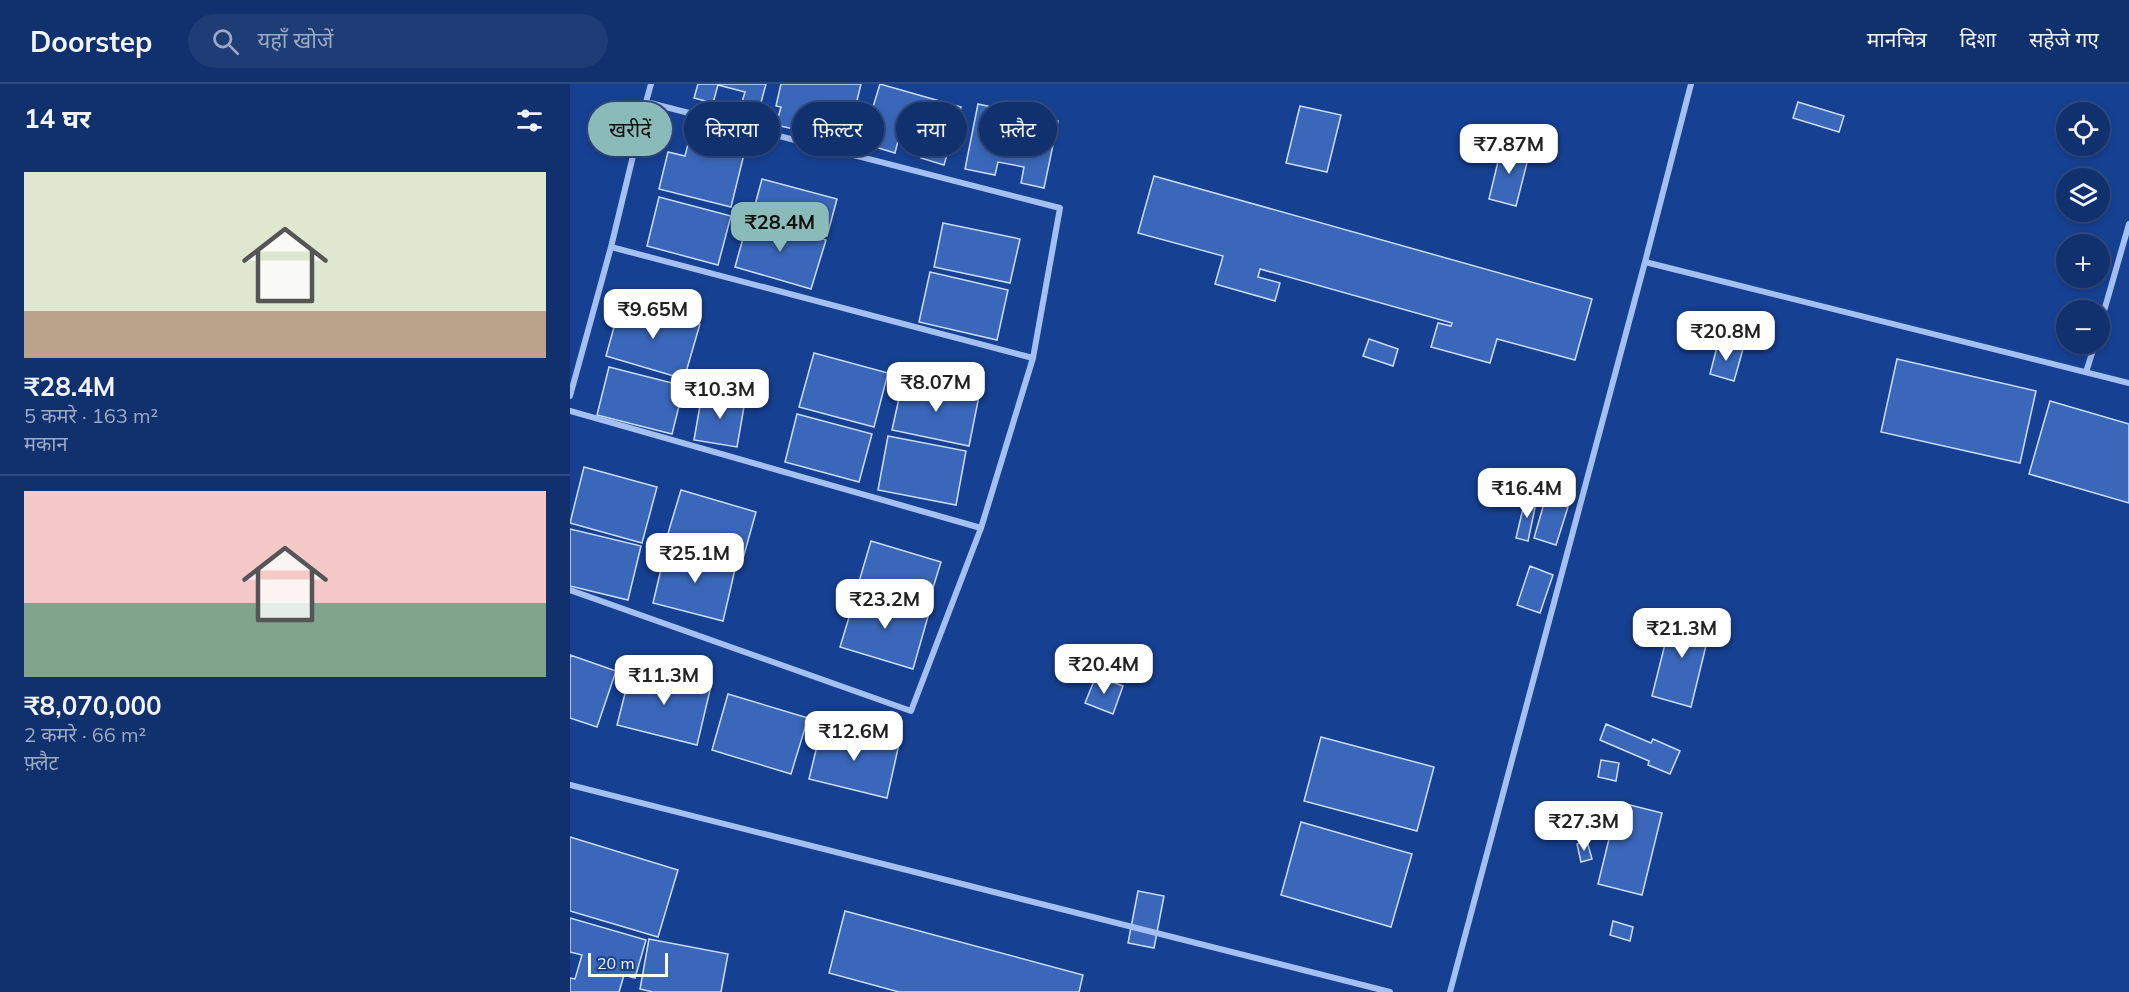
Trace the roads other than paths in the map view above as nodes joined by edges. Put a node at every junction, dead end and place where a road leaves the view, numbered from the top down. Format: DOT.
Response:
graph roads {
  1 [pos="651,84"];
  2 [pos="1691,84"];
  3 [pos="646,102"];
  4 [pos="672,109"];
  5 [pos="633,156"];
  6 [pos="2129,224"];
  7 [pos="611,247"];
  8 [pos="1645,262"];
  9 [pos="2107,300"];
  10 [pos="2092,354"];
  11 [pos="1033,358"];
  12 [pos="2086,372"];
  13 [pos="2129,383"];
  14 [pos="570,396"];
  15 [pos="570,411"];
  16 [pos="981,528"];
  17 [pos="570,590"];
  18 [pos="570,785"];
  19 [pos="1390,992"];
  20 [pos="1450,992"];
  1 -- 3 [label="street"];
  2 -- 8 [label="street"];
  4 -- 11 [label="street"];
  5 -- 7 [label="street"];
  6 -- 9 [label="street"];
  7 -- 11 [label="street"];
  7 -- 14 [label="street"];
  8 -- 12 [label="street"];
  8 -- 20 [label="street"];
  10 -- 12 [label="street"];
  11 -- 16 [label="street"];
  12 -- 13 [label="street"];
  15 -- 16 [label="street"];
  16 -- 17 [label="street"];
  18 -- 19 [label="street"];
}
